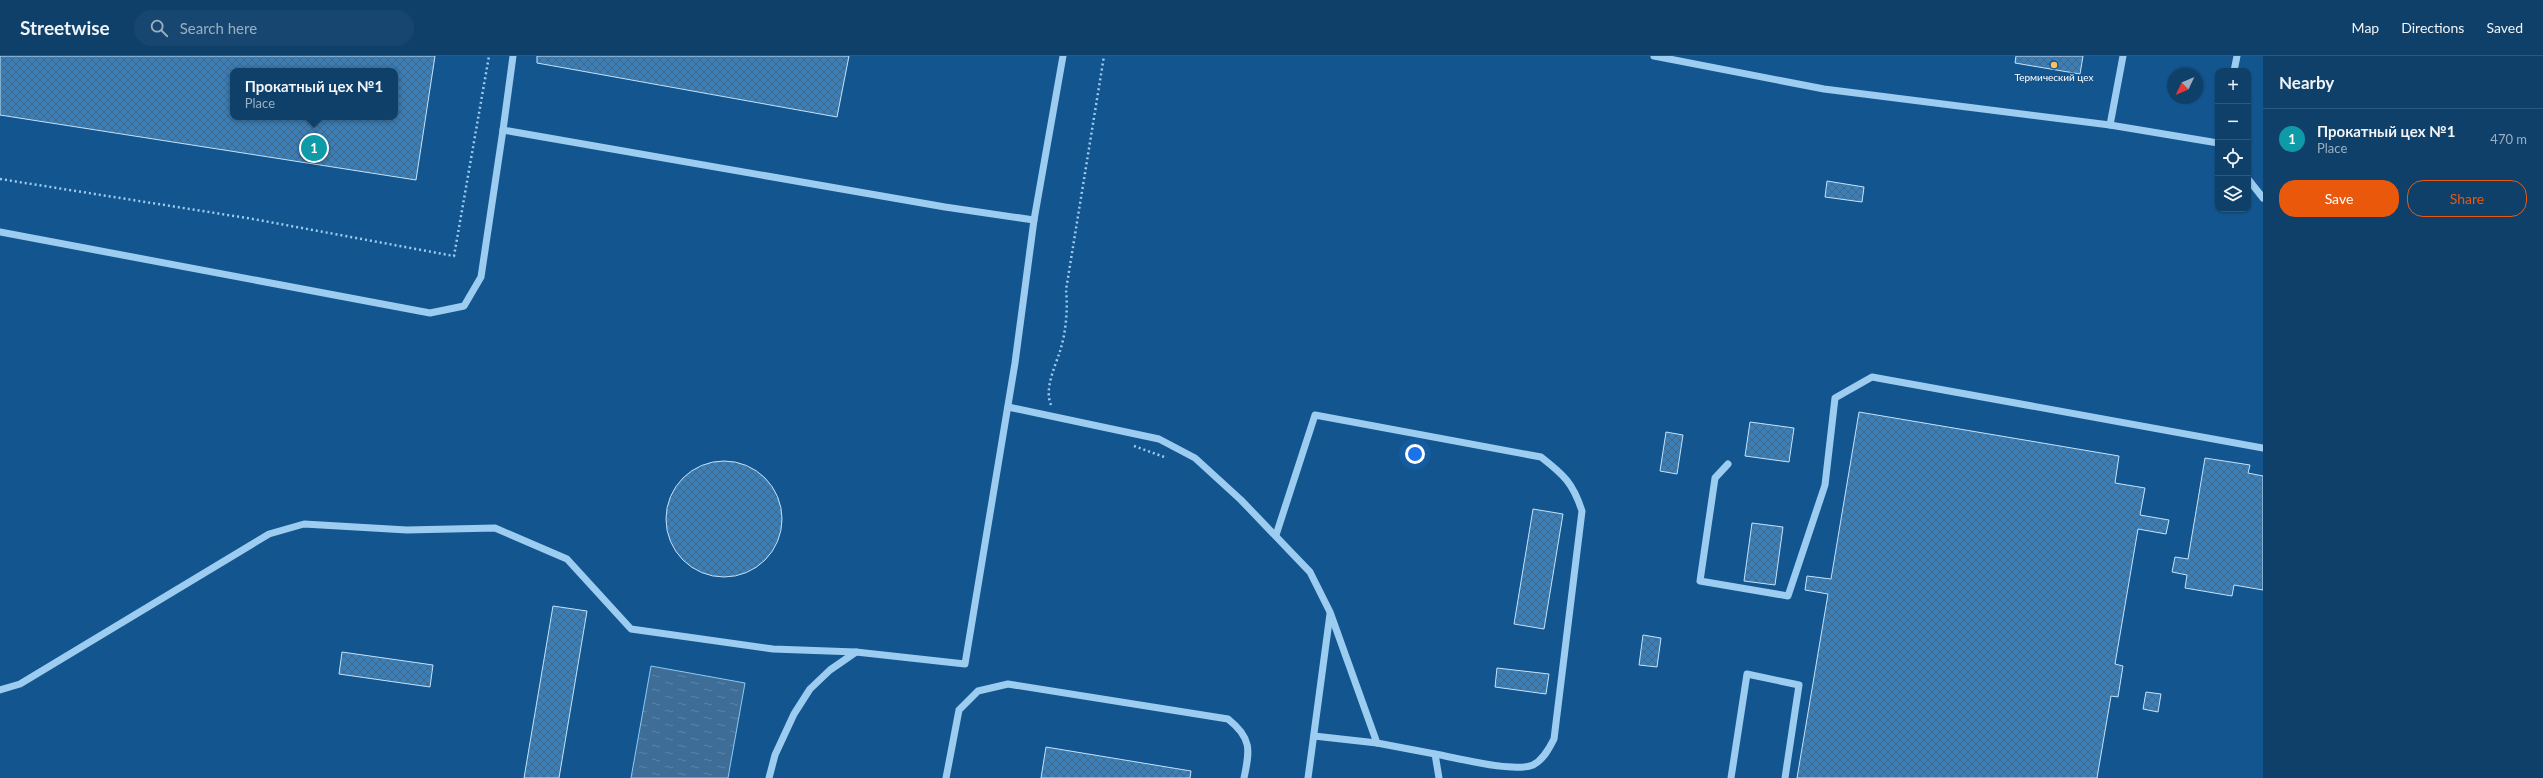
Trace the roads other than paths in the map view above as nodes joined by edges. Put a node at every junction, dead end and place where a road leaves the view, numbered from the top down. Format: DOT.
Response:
graph roads {
  1 [pos="513,56"];
  2 [pos="1063,56"];
  3 [pos="1654,56"];
  4 [pos="2123,56"];
  5 [pos="2237,56"];
  6 [pos="2235,68"];
  7 [pos="2110,125"];
  8 [pos="503,130"];
  9 [pos="2215,142"];
  10 [pos="2251,182"];
  11 [pos="2262,194"];
  12 [pos="1034,220"];
  13 [pos="0,232"];
  14 [pos="1008,407"];
  15 [pos="2263,448"];
  16 [pos="1728,464"];
  17 [pos="1276,535"];
  18 [pos="1330,612"];
  19 [pos="856,652"];
  20 [pos="0,690"];
  21 [pos="1314,736"];
  22 [pos="1377,743"];
  23 [pos="1435,754"];
  24 [pos="770,778"];
  25 [pos="946,778"];
  26 [pos="1244,778"];
  27 [pos="1308,778"];
  28 [pos="1440,778"];
  29 [pos="1731,778"];
  30 [pos="1785,778"];
  1 -- 8 [label="street"];
  2 -- 12 [label="street"];
  3 -- 7 [label="street"];
  4 -- 7 [label="street"];
  5 -- 6 [label="street"];
  7 -- 9 [label="street"];
  8 -- 12 [label="street"];
  8 -- 13 [label="street"];
  10 -- 11 [label="street"];
  12 -- 14 [label="street"];
  14 -- 17 [label="street"];
  14 -- 19 [label="street"];
  15 -- 16 [label="street"];
  17 -- 18 [label="street"];
  17 -- 23 [label="street"];
  18 -- 21 [label="street"];
  18 -- 22 [label="street"];
  19 -- 20 [label="street"];
  19 -- 24 [label="street"];
  21 -- 22 [label="street"];
  21 -- 27 [label="street"];
  22 -- 23 [label="street"];
  23 -- 28 [label="street"];
  25 -- 26 [label="street"];
  29 -- 30 [label="street"];
}
